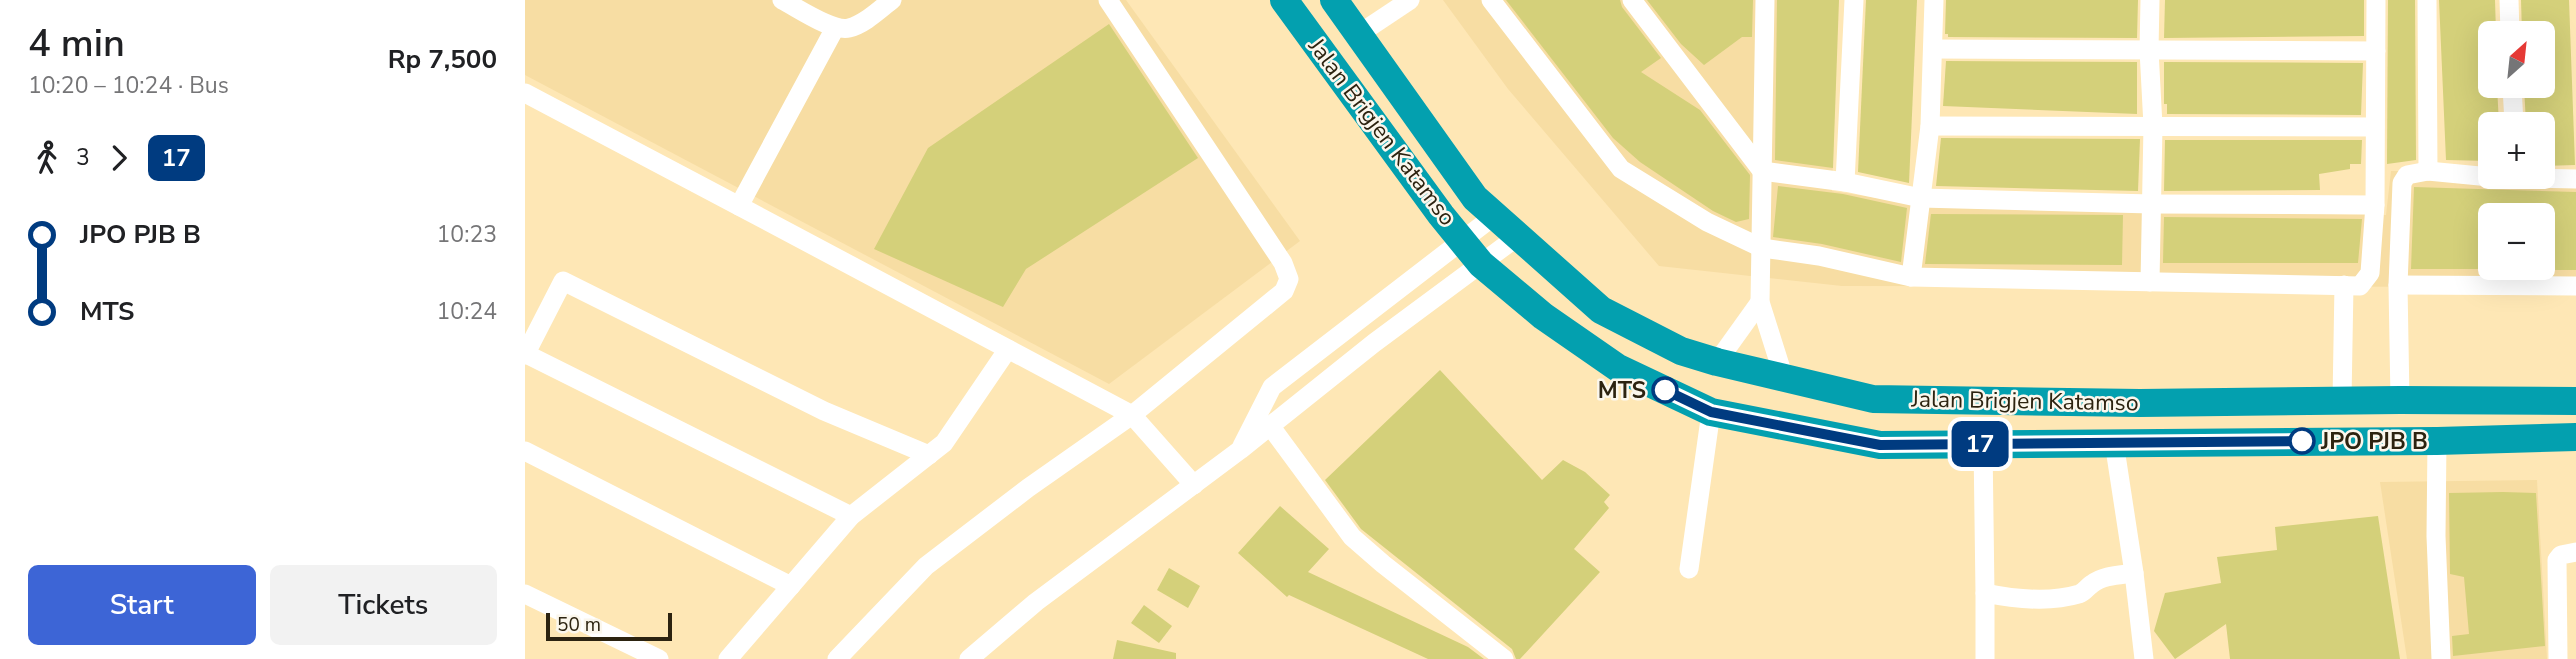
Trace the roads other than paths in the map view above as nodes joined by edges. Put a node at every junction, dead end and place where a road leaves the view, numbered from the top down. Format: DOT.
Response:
graph roads {
  1 [pos="782,0"];
  2 [pos="893,0"];
  3 [pos="1108,0"];
  4 [pos="1284,0"];
  5 [pos="1334,0"];
  6 [pos="1410,0"];
  7 [pos="1491,0"];
  8 [pos="1632,0"];
  9 [pos="1765,0"];
  10 [pos="1854,0"];
  11 [pos="1934,0"];
  12 [pos="2150,0"];
  13 [pos="2376,0"];
  14 [pos="2427,0"];
  15 [pos="2509,0"];
  16 [pos="2510,21"];
  17 [pos="835,27"];
  18 [pos="1359,34"];
  19 [pos="1933,50"];
  20 [pos="2149,50"];
  21 [pos="2376,51"];
  22 [pos="525,93"];
  23 [pos="1930,126"];
  24 [pos="2153,126"];
  25 [pos="2375,127"];
  26 [pos="1762,171"];
  27 [pos="2428,171"];
  28 [pos="2478,176"];
  29 [pos="2555,179"];
  30 [pos="2576,179"];
  31 [pos="1845,182"];
  32 [pos="1921,198"];
  33 [pos="2152,204"];
  34 [pos="2375,205"];
  35 [pos="739,206"];
  36 [pos="1494,216"];
  37 [pos="1517,237"];
  38 [pos="1463,241"];
  39 [pos="1762,248"];
  40 [pos="1481,264"];
  41 [pos="1911,278"];
  42 [pos="2150,282"];
  43 [pos="2344,285"];
  44 [pos="2398,285"];
  45 [pos="2576,286"];
  46 [pos="1761,302"];
  47 [pos="1008,349"];
  48 [pos="525,354"];
  49 [pos="1717,362"];
  50 [pos="1784,378"];
  51 [pos="2342,400"];
  52 [pos="2400,400"];
  53 [pos="2576,401"];
  54 [pos="1711,412"];
  55 [pos="1132,415"];
  56 [pos="1271,427"];
  57 [pos="2576,437"];
  58 [pos="2437,441"];
  59 [pos="2114,442"];
  60 [pos="1983,444"];
  61 [pos="1240,450"];
  62 [pos="525,451"];
  63 [pos="929,455"];
  64 [pos="1195,485"];
  65 [pos="851,516"];
  66 [pos="2576,552"];
  67 [pos="1689,569"];
  68 [pos="2134,573"];
  69 [pos="791,586"];
  70 [pos="1985,593"];
  71 [pos="525,594"];
  72 [pos="659,659"];
  73 [pos="728,659"];
  74 [pos="837,659"];
  75 [pos="969,659"];
  76 [pos="1504,659"];
  77 [pos="1985,659"];
  78 [pos="2144,659"];
  79 [pos="2441,659"];
  80 [pos="2558,659"];
  1 -- 17 [label="street"];
  2 -- 17 [label="street"];
  3 -- 55 [label="street"];
  4 -- 38 [label="highway, Jalan Brigjen Katamso"];
  5 -- 18 [label="highway, Jalan Brigjen Katamso"];
  6 -- 18 [label="street"];
  7 -- 39 [label="street"];
  8 -- 26 [label="street"];
  9 -- 26 [label="street"];
  10 -- 31 [label="street"];
  11 -- 19 [label="street"];
  12 -- 20 [label="street"];
  13 -- 21 [label="street"];
  14 -- 27 [label="street"];
  15 -- 16 [label="street"];
  17 -- 35 [label="street"];
  18 -- 36 [label="highway, Jalan Brigjen Katamso"];
  19 -- 20 [label="street"];
  19 -- 23 [label="street"];
  20 -- 21 [label="street"];
  20 -- 24 [label="street"];
  21 -- 25 [label="street"];
  22 -- 35 [label="street"];
  23 -- 24 [label="street"];
  23 -- 32 [label="street"];
  24 -- 25 [label="street"];
  24 -- 33 [label="street"];
  25 -- 34 [label="street"];
  26 -- 31 [label="street"];
  26 -- 39 [label="street"];
  27 -- 28 [label="street"];
  27 -- 44 [label="street"];
  29 -- 30 [label="street"];
  31 -- 32 [label="street"];
  32 -- 33 [label="street"];
  32 -- 41 [label="street"];
  33 -- 34 [label="street"];
  33 -- 42 [label="street"];
  34 -- 43 [label="street"];
  35 -- 47 [label="street"];
  36 -- 37 [label="highway, Jalan Brigjen Katamso"];
  36 -- 38 [label="street"];
  37 -- 40 [label="street"];
  37 -- 49 [label="highway, Jalan Brigjen Katamso"];
  38 -- 40 [label="highway, Jalan Brigjen Katamso"];
  38 -- 61 [label="street"];
  39 -- 41 [label="street"];
  39 -- 46 [label="street"];
  40 -- 54 [label="highway, Jalan Brigjen Katamso"];
  40 -- 56 [label="street"];
  41 -- 42 [label="street"];
  42 -- 43 [label="street"];
  43 -- 51 [label="street"];
  44 -- 45 [label="street"];
  44 -- 52 [label="street"];
  46 -- 49 [label="street"];
  46 -- 50 [label="street"];
  47 -- 55 [label="street"];
  47 -- 63 [label="street"];
  48 -- 63 [label="street"];
  48 -- 65 [label="street"];
  49 -- 50 [label="highway, Jalan Brigjen Katamso"];
  50 -- 51 [label="highway, Jalan Brigjen Katamso"];
  51 -- 52 [label="highway, Jalan Brigjen Katamso"];
  52 -- 53 [label="highway, Jalan Brigjen Katamso"];
  54 -- 60 [label="highway, Jalan Brigjen Katamso"];
  54 -- 67 [label="street"];
  55 -- 64 [label="street"];
  55 -- 74 [label="street"];
  56 -- 61 [label="street"];
  56 -- 76 [label="street"];
  57 -- 58 [label="highway, Jalan Brigjen Katamso"];
  58 -- 59 [label="highway, Jalan Brigjen Katamso"];
  58 -- 79 [label="street"];
  59 -- 60 [label="highway, Jalan Brigjen Katamso"];
  59 -- 68 [label="street"];
  60 -- 70 [label="street"];
  61 -- 64 [label="street"];
  62 -- 69 [label="street"];
  63 -- 65 [label="street"];
  64 -- 75 [label="street"];
  65 -- 69 [label="street"];
  66 -- 80 [label="street"];
  68 -- 70 [label="street"];
  68 -- 78 [label="street"];
  69 -- 73 [label="street"];
  70 -- 77 [label="street"];
  71 -- 72 [label="street"];
}
